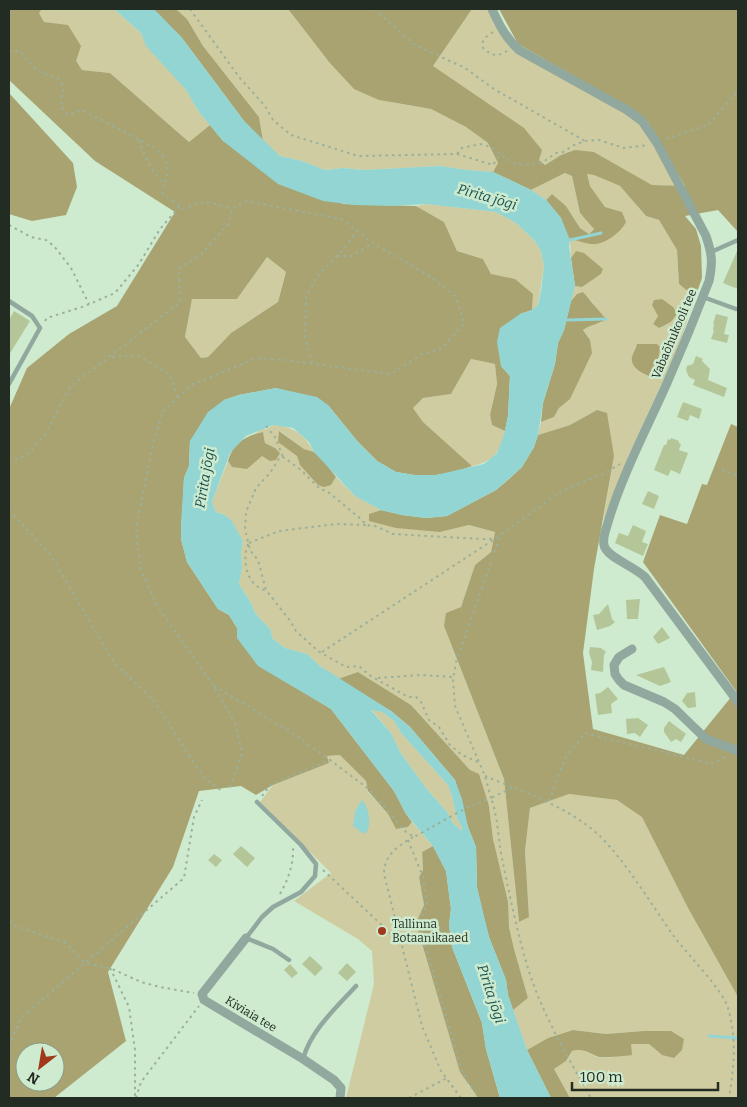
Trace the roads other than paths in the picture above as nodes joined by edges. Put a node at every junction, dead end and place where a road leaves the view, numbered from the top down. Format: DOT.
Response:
graph roads {
  1 [pos="492,9"];
  2 [pos="738,240"];
  3 [pos="711,252"];
  4 [pos="703,297"];
  5 [pos="9,301"];
  6 [pos="736,309"];
  7 [pos="9,384"];
  8 [pos="632,649"];
  9 [pos="738,702"];
  10 [pos="737,750"];
  11 [pos="257,802"];
  12 [pos="246,938"];
  13 [pos="289,960"];
  14 [pos="356,986"];
  15 [pos="303,1059"];
  16 [pos="340,1098"];
  1 -- 3 [label="street, Vabaõhukooli tee"];
  2 -- 3 [label="lane"];
  3 -- 4 [label="street, Vabaõhukooli tee"];
  4 -- 6 [label="lane"];
  4 -- 9 [label="street, Vabaõhukooli tee"];
  5 -- 7 [label="lane"];
  8 -- 10 [label="street"];
  11 -- 12 [label="lane"];
  12 -- 13 [label="lane"];
  12 -- 15 [label="street, Kiviaia tee"];
  14 -- 15 [label="lane"];
  15 -- 16 [label="street, Kiviaia tee"];
}
